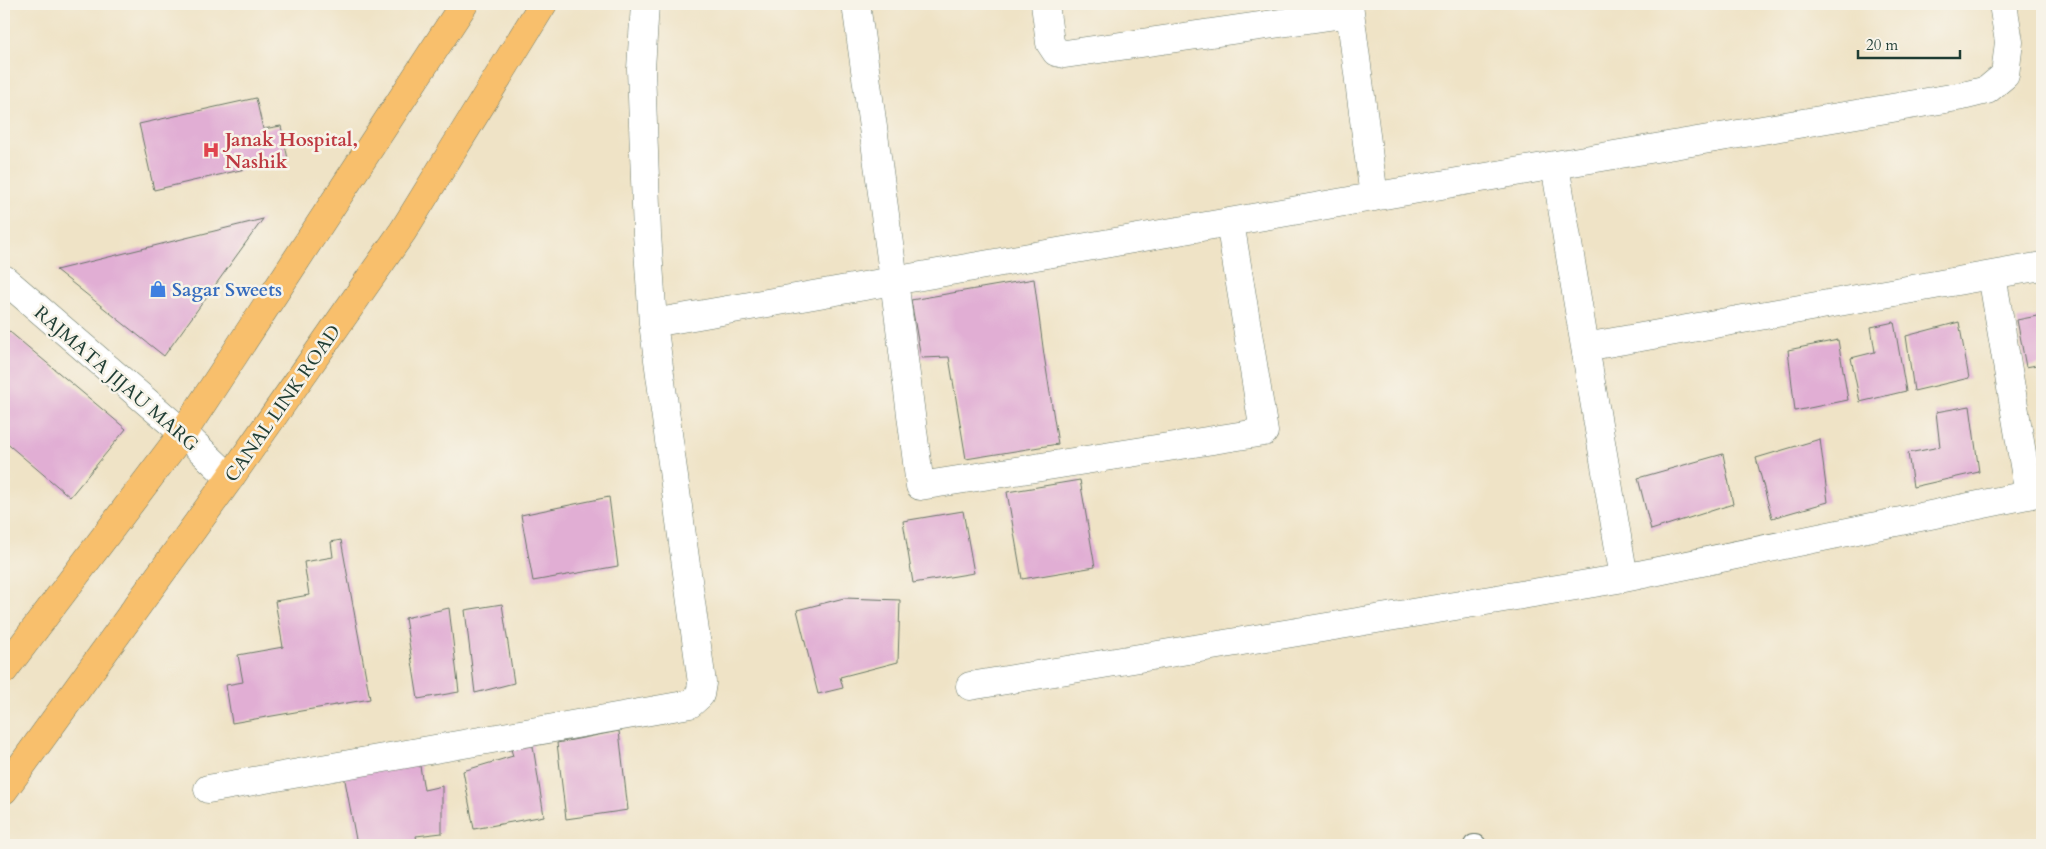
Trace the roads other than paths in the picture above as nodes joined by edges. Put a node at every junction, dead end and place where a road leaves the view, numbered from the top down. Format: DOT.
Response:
graph roads {
  1 [pos="464,4"];
  2 [pos="542,4"];
  3 [pos="645,4"];
  4 [pos="856,4"];
  5 [pos="1045,4"];
  6 [pos="2003,4"];
  7 [pos="1350,8"];
  8 [pos="1555,165"];
  9 [pos="1374,197"];
  10 [pos="1230,222"];
  11 [pos="2042,266"];
  12 [pos="1992,275"];
  13 [pos="4,279"];
  14 [pos="894,280"];
  15 [pos="654,323"];
  16 [pos="1585,347"];
  17 [pos="183,433"];
  18 [pos="230,478"];
  19 [pos="2036,493"];
  20 [pos="1624,578"];
  21 [pos="4,670"];
  22 [pos="970,686"];
  23 [pos="208,789"];
  24 [pos="4,790"];
  1 -- 17 [label="main road"];
  2 -- 18 [label="main road, CANAL LINK ROAD"];
  3 -- 15 [label="street"];
  4 -- 14 [label="street"];
  5 -- 7 [label="street"];
  6 -- 8 [label="street"];
  7 -- 9 [label="street"];
  8 -- 9 [label="street"];
  8 -- 16 [label="street"];
  9 -- 10 [label="street"];
  10 -- 14 [label="street"];
  10 -- 14 [label="street"];
  11 -- 12 [label="street"];
  12 -- 16 [label="street"];
  12 -- 19 [label="street"];
  13 -- 17 [label="street, RAJMATA JIJAU MARG"];
  14 -- 15 [label="street"];
  15 -- 23 [label="street"];
  16 -- 20 [label="street"];
  17 -- 18 [label="street, RAJMATA JIJAU MARG"];
  17 -- 21 [label="main road"];
  18 -- 24 [label="main road, CANAL LINK ROAD"];
  19 -- 20 [label="street"];
  20 -- 22 [label="street"];
}
